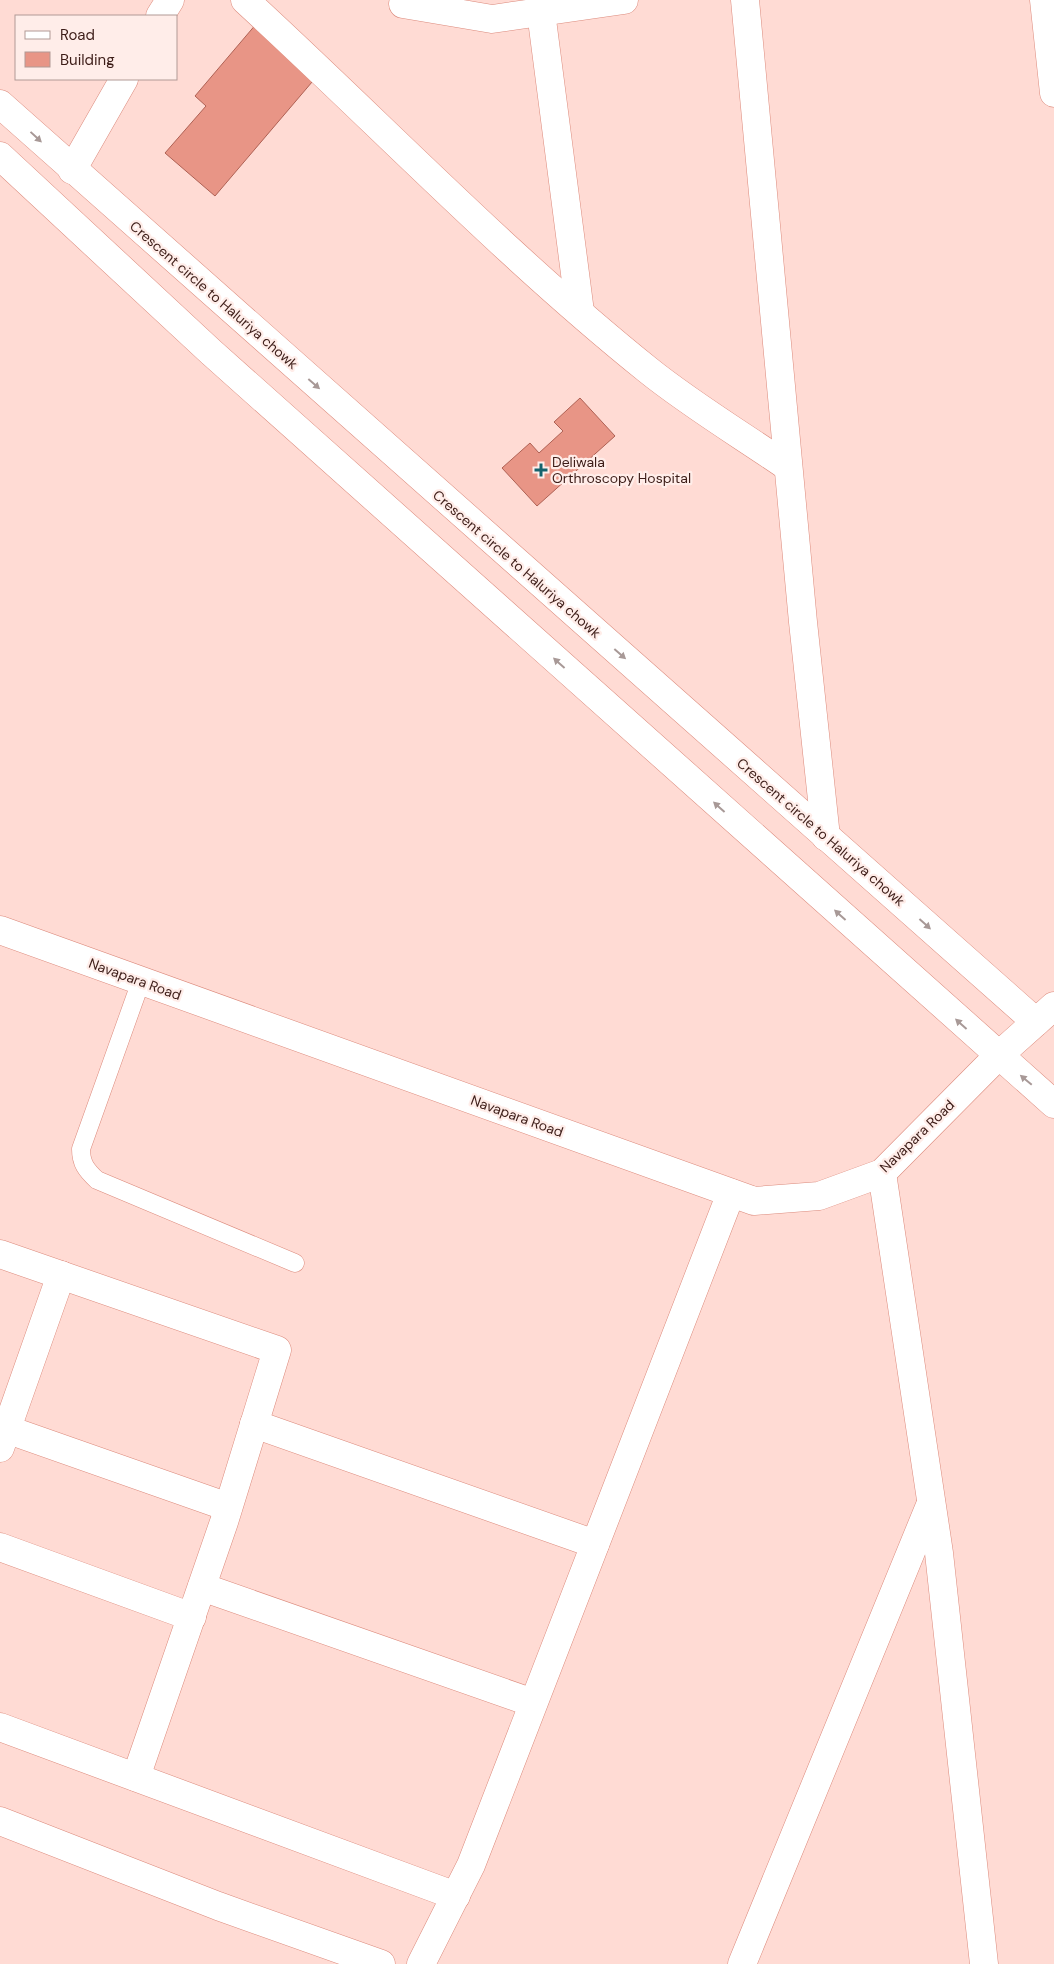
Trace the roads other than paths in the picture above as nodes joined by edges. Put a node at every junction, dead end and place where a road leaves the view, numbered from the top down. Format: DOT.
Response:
graph roads {
  1 [pos="170,0"];
  2 [pos="244,0"];
  3 [pos="624,0"];
  4 [pos="745,0"];
  5 [pos="1044,0"];
  6 [pos="398,1"];
  7 [pos="541,12"];
  8 [pos="161,15"];
  9 [pos="123,80"];
  10 [pos="1054,93"];
  11 [pos="0,104"];
  12 [pos="0,156"];
  13 [pos="72,170"];
  14 [pos="580,312"];
  15 [pos="788,467"];
  16 [pos="826,837"];
  17 [pos="0,930"];
  18 [pos="142,981"];
  19 [pos="1045,1014"];
  20 [pos="998,1056"];
  21 [pos="1054,1104"];
  22 [pos="882,1173"];
  23 [pos="731,1193"];
  24 [pos="0,1254"];
  25 [pos="294,1263"];
  26 [pos="61,1275"];
  27 [pos="254,1424"];
  28 [pos="2,1435"];
  29 [pos="931,1503"];
  30 [pos="228,1508"];
  31 [pos="595,1544"];
  32 [pos="0,1547"];
  33 [pos="202,1587"];
  34 [pos="192,1617"];
  35 [pos="533,1703"];
  36 [pos="0,1726"];
  37 [pos="136,1777"];
  38 [pos="0,1821"];
  39 [pos="456,1896"];
  40 [pos="381,1964"];
  41 [pos="421,1964"];
  42 [pos="742,1964"];
  43 [pos="984,1964"];
  1 -- 8 [label="street"];
  2 -- 14 [label="street"];
  3 -- 7 [label="street"];
  4 -- 15 [label="street"];
  5 -- 10 [label="street"];
  6 -- 7 [label="street"];
  7 -- 14 [label="street"];
  9 -- 13 [label="street"];
  11 -- 13 [label="street, Crescent circle to Haluriya chowk, one-way"];
  20 -- 12 [label="street, one-way"];
  13 -- 16 [label="street, Crescent circle to Haluriya chowk, one-way"];
  14 -- 15 [label="street"];
  15 -- 16 [label="street"];
  16 -- 19 [label="street, Crescent circle to Haluriya chowk, one-way"];
  17 -- 18 [label="street, Navapara Road"];
  18 -- 23 [label="street, Navapara Road"];
  18 -- 25 [label="lane"];
  19 -- 20 [label="street, Navapara Road"];
  21 -- 20 [label="street, one-way"];
  20 -- 22 [label="street, Navapara Road"];
  22 -- 23 [label="street, Navapara Road"];
  22 -- 29 [label="street"];
  23 -- 31 [label="street"];
  24 -- 26 [label="street"];
  26 -- 27 [label="street"];
  26 -- 28 [label="street"];
  27 -- 30 [label="street"];
  27 -- 31 [label="street"];
  28 -- 30 [label="street"];
  29 -- 42 [label="street"];
  29 -- 43 [label="street"];
  30 -- 33 [label="street"];
  31 -- 35 [label="street"];
  32 -- 34 [label="street"];
  33 -- 34 [label="street"];
  33 -- 35 [label="street"];
  34 -- 37 [label="street"];
  35 -- 39 [label="street"];
  36 -- 37 [label="street"];
  37 -- 39 [label="street"];
  38 -- 40 [label="street"];
  39 -- 41 [label="street"];
}
